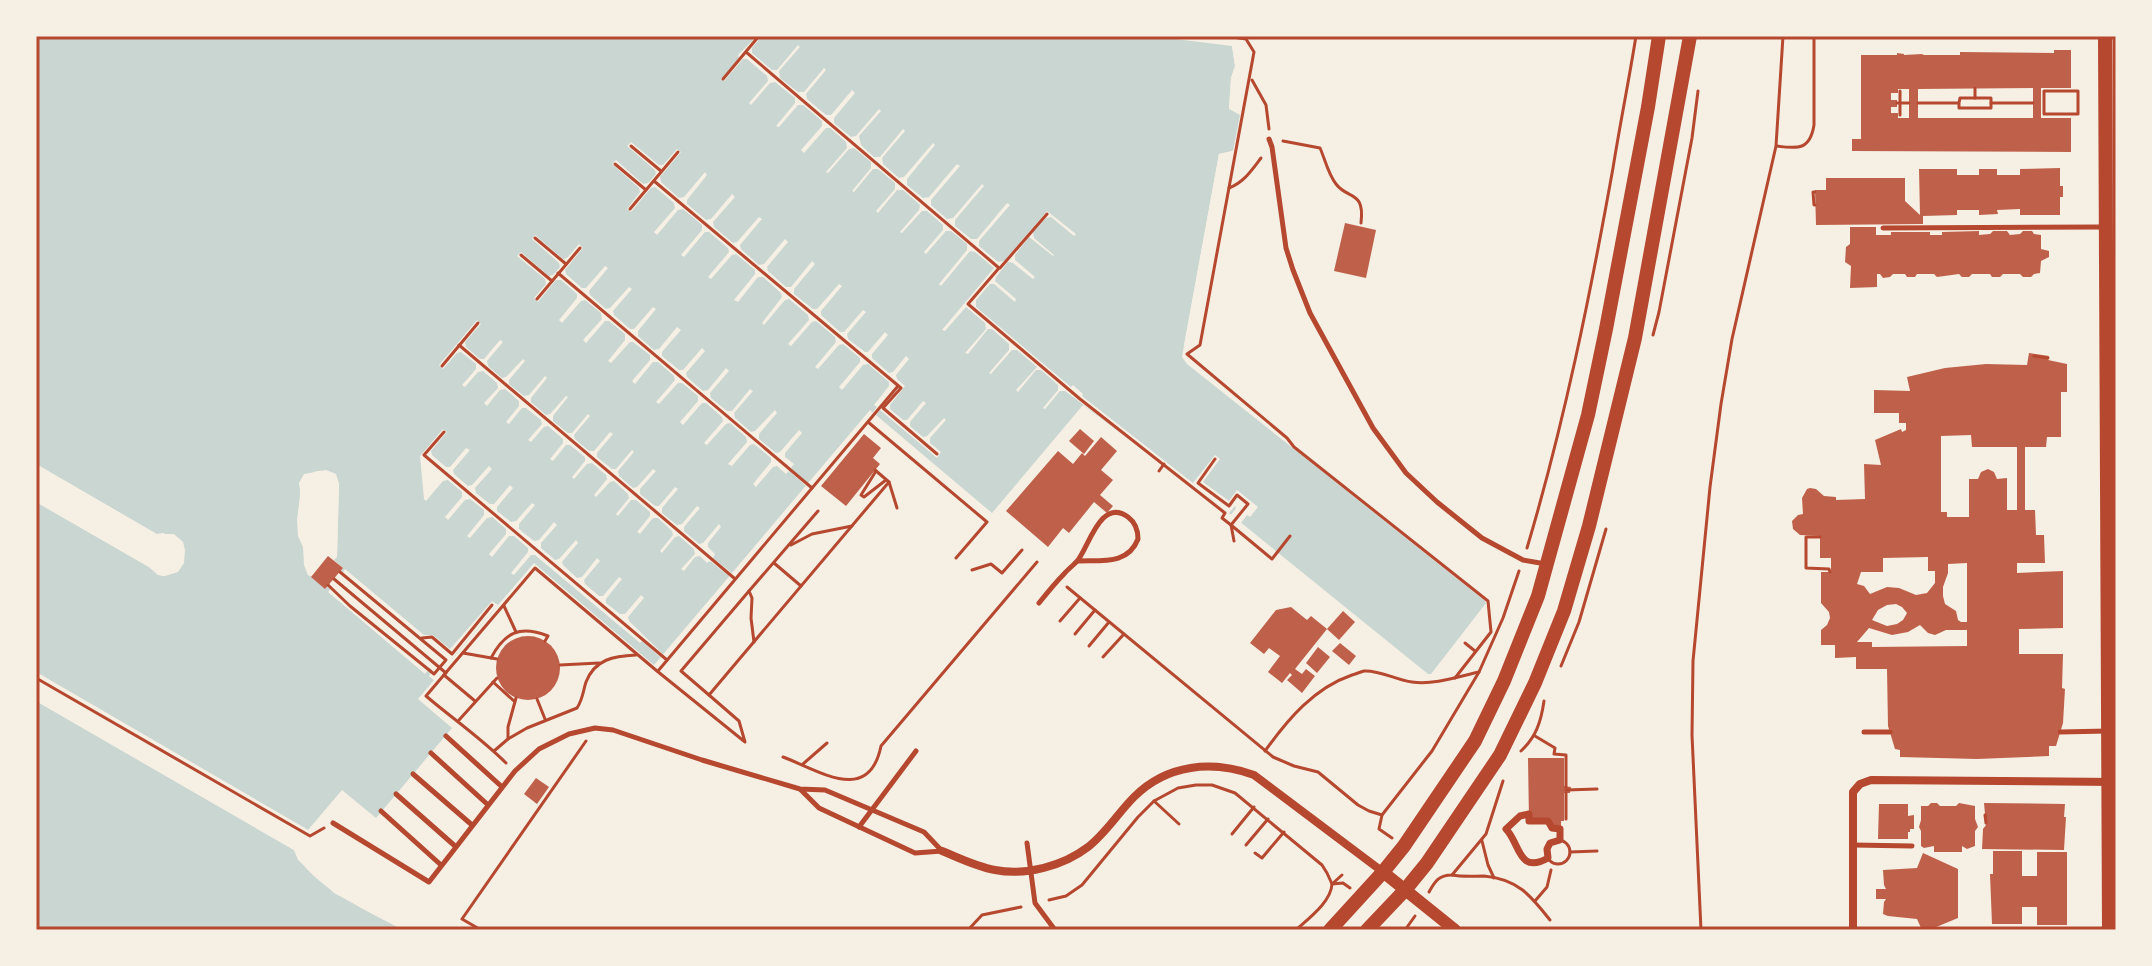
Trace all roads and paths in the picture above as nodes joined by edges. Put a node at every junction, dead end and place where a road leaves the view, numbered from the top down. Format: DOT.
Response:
graph roads {
  1 [pos="759,36"];
  2 [pos="1225,36"];
  3 [pos="1636,36"];
  4 [pos="1659,36"];
  5 [pos="1690,36"];
  6 [pos="1783,36"];
  7 [pos="1814,36"];
  8 [pos="2105,36"];
  9 [pos="746,52"];
  10 [pos="723,79"];
  11 [pos="1975,88"];
  12 [pos="1900,91"];
  13 [pos="1975,98"];
  14 [pos="1898,103"];
  15 [pos="1909,103"];
  16 [pos="1918,103"];
  17 [pos="1959,103"];
  18 [pos="1991,103"];
  19 [pos="2033,103"];
  20 [pos="2043,103"];
  21 [pos="1975,108"];
  22 [pos="1900,115"];
  23 [pos="1975,118"];
  24 [pos="1269,139"];
  25 [pos="631,146"];
  26 [pos="1776,146"];
  27 [pos="678,152"];
  28 [pos="615,164"];
  29 [pos="661,171"];
  30 [pos="654,181"];
  31 [pos="646,190"];
  32 [pos="1815,192"];
  33 [pos="1815,205"];
  34 [pos="630,209"];
  35 [pos="1047,214"];
  36 [pos="1361,223"];
  37 [pos="2106,227"];
  38 [pos="1883,228"];
  39 [pos="535,238"];
  40 [pos="580,248"];
  41 [pos="521,255"];
  42 [pos="566,264"];
  43 [pos="999,268"];
  44 [pos="558,273"];
  45 [pos="552,281"];
  46 [pos="537,299"];
  47 [pos="478,323"];
  48 [pos="459,345"];
  49 [pos="2111,346"];
  50 [pos="2034,356"];
  51 [pos="2048,358"];
  52 [pos="442,366"];
  53 [pos="898,386"];
  54 [pos="868,422"];
  55 [pos="444,432"];
  56 [pos="937,454"];
  57 [pos="1215,459"];
  58 [pos="1164,464"];
  59 [pos="1159,471"];
  60 [pos="888,481"];
  61 [pos="812,488"];
  62 [pos="897,508"];
  63 [pos="818,511"];
  64 [pos="1231,525"];
  65 [pos="852,526"];
  66 [pos="1290,536"];
  67 [pos="1820,537"];
  68 [pos="1234,541"];
  69 [pos="787,547"];
  70 [pos="1022,550"];
  71 [pos="956,558"];
  72 [pos="1523,560"];
  73 [pos="1078,561"];
  74 [pos="1037,562"];
  75 [pos="774,563"];
  76 [pos="1547,565"];
  77 [pos="972,570"];
  78 [pos="340,572"];
  79 [pos="1830,572"];
  80 [pos="334,579"];
  81 [pos="735,579"];
  82 [pos="328,585"];
  83 [pos="801,586"];
  84 [pos="1067,587"];
  85 [pos="749,591"];
  86 [pos="1080,598"];
  87 [pos="1039,603"];
  88 [pos="492,605"];
  89 [pos="504,605"];
  90 [pos="1095,610"];
  91 [pos="1060,621"];
  92 [pos="1109,622"];
  93 [pos="516,632"];
  94 [pos="1075,634"];
  95 [pos="1124,634"];
  96 [pos="422,638"];
  97 [pos="545,641"];
  98 [pos="754,642"];
  99 [pos="1465,643"];
  100 [pos="1089,646"];
  101 [pos="1475,651"];
  102 [pos="463,653"];
  103 [pos="638,655"];
  104 [pos="1103,657"];
  105 [pos="491,658"];
  106 [pos="497,659"];
  107 [pos="667,660"];
  108 [pos="599,663"];
  109 [pos="560,665"];
  110 [pos="440,668"];
  111 [pos="657,671"];
  112 [pos="1479,672"];
  113 [pos="445,674"];
  114 [pos="36,678"];
  115 [pos="497,678"];
  116 [pos="1455,678"];
  117 [pos="493,682"];
  118 [pos="709,695"];
  119 [pos="537,699"];
  120 [pos="475,701"];
  121 [pos="545,719"];
  122 [pos="459,720"];
  123 [pos="595,728"];
  124 [pos="2109,731"];
  125 [pos="1864,732"];
  126 [pos="1890,732"];
  127 [pos="2060,732"];
  128 [pos="1534,735"];
  129 [pos="446,736"];
  130 [pos="508,739"];
  131 [pos="827,743"];
  132 [pos="494,751"];
  133 [pos="916,751"];
  134 [pos="1265,751"];
  135 [pos="431,753"];
  136 [pos="783,757"];
  137 [pos="803,764"];
  138 [pos="515,771"];
  139 [pos="413,774"];
  140 [pos="2113,782"];
  141 [pos="501,786"];
  142 [pos="800,789"];
  143 [pos="1597,789"];
  144 [pos="396,794"];
  145 [pos="1154,801"];
  146 [pos="487,804"];
  147 [pos="1254,807"];
  148 [pos="873,810"];
  149 [pos="381,811"];
  150 [pos="1382,815"];
  151 [pos="1985,815"];
  152 [pos="1268,819"];
  153 [pos="333,823"];
  154 [pos="1986,823"];
  155 [pos="1179,824"];
  156 [pos="472,825"];
  157 [pos="859,827"];
  158 [pos="1379,829"];
  159 [pos="1284,832"];
  160 [pos="1232,834"];
  161 [pos="1482,841"];
  162 [pos="1027,843"];
  163 [pos="1246,845"];
  164 [pos="1853,845"];
  165 [pos="455,846"];
  166 [pos="1912,846"];
  167 [pos="942,851"];
  168 [pos="1597,851"];
  169 [pos="1570,852"];
  170 [pos="1255,853"];
  171 [pos="1549,860"];
  172 [pos="441,865"];
  173 [pos="1032,870"];
  174 [pos="1383,872"];
  175 [pos="1497,872"];
  176 [pos="1342,875"];
  177 [pos="1452,875"];
  178 [pos="1494,878"];
  179 [pos="1343,883"];
  180 [pos="1332,884"];
  181 [pos="1405,890"];
  182 [pos="1049,900"];
  183 [pos="1535,901"];
  184 [pos="1021,907"];
  185 [pos="1550,920"];
  186 [pos="1412,921"];
  187 [pos="481,930"];
  188 [pos="968,930"];
  189 [pos="1055,930"];
  190 [pos="1296,930"];
  191 [pos="1330,930"];
  192 [pos="1367,930"];
  193 [pos="1405,930"];
  194 [pos="1455,930"];
  195 [pos="1701,930"];
  196 [pos="1853,930"];
  197 [pos="2109,930"];
  1 -- 9 [label="path"];
  2 -- 101 [label="path"];
  3 -- 72 [label="path"];
  4 -- 76 [label="main road"];
  5 -- 181 [label="main road"];
  6 -- 26 [label="path"];
  7 -- 26 [label="path"];
  8 -- 37 [label="main road"];
  9 -- 10 [label="path"];
  9 -- 43 [label="path"];
  11 -- 13 [label="path"];
  12 -- 14 [label="path"];
  13 -- 17 [label="path"];
  13 -- 18 [label="path"];
  14 -- 15 [label="path"];
  14 -- 22 [label="path"];
  16 -- 17 [label="path"];
  17 -- 21 [label="path"];
  18 -- 19 [label="path"];
  18 -- 21 [label="path"];
  20 -- 20 [label="path"];
  21 -- 23 [label="path"];
  24 -- 36 [label="path"];
  24 -- 72 [label="lane"];
  25 -- 29 [label="path"];
  26 -- 195 [label="path"];
  27 -- 29 [label="path"];
  28 -- 31 [label="path"];
  29 -- 30 [label="path"];
  30 -- 31 [label="path"];
  30 -- 53 [label="path"];
  31 -- 34 [label="path"];
  32 -- 33 [label="path"];
  35 -- 43 [label="path"];
  37 -- 38 [label="lane"];
  37 -- 49 [label="main road"];
  39 -- 42 [label="path"];
  40 -- 42 [label="path"];
  41 -- 45 [label="path"];
  42 -- 44 [label="path"];
  43 -- 58 [label="path"];
  44 -- 45 [label="path"];
  44 -- 61 [label="path"];
  45 -- 46 [label="path"];
  47 -- 48 [label="path"];
  48 -- 52 [label="path"];
  48 -- 81 [label="path"];
  49 -- 124 [label="main road"];
  50 -- 51 [label="path"];
  53 -- 54 [label="path"];
  53 -- 56 [label="path"];
  54 -- 61 [label="path"];
  54 -- 71 [label="path"];
  55 -- 107 [label="path"];
  57 -- 64 [label="path"];
  58 -- 59 [label="path"];
  58 -- 64 [label="path"];
  60 -- 60 [label="path"];
  60 -- 62 [label="path"];
  60 -- 65 [label="path"];
  61 -- 81 [label="path"];
  63 -- 69 [label="path"];
  64 -- 66 [label="path"];
  64 -- 68 [label="path"];
  65 -- 69 [label="path"];
  65 -- 83 [label="path"];
  67 -- 79 [label="path"];
  69 -- 75 [label="path"];
  70 -- 77 [label="path"];
  72 -- 76 [label="lane"];
  72 -- 112 [label="path"];
  73 -- 73 [label="lane"];
  73 -- 87 [label="lane"];
  74 -- 137 [label="path"];
  75 -- 83 [label="path"];
  75 -- 85 [label="path"];
  76 -- 174 [label="main road"];
  78 -- 96 [label="path"];
  80 -- 110 [label="path"];
  81 -- 107 [label="path"];
  82 -- 110 [label="path"];
  83 -- 98 [label="path"];
  84 -- 86 [label="path"];
  85 -- 98 [label="path"];
  85 -- 118 [label="path"];
  86 -- 90 [label="path"];
  86 -- 91 [label="path"];
  88 -- 96 [label="path"];
  89 -- 93 [label="path"];
  89 -- 102 [label="path"];
  89 -- 103 [label="path"];
  90 -- 92 [label="path"];
  90 -- 94 [label="path"];
  92 -- 95 [label="path"];
  92 -- 100 [label="path"];
  93 -- 97 [label="path"];
  93 -- 105 [label="path"];
  95 -- 104 [label="path"];
  95 -- 134 [label="path"];
  96 -- 110 [label="path"];
  98 -- 118 [label="path"];
  99 -- 101 [label="path"];
  101 -- 116 [label="path"];
  102 -- 105 [label="path"];
  102 -- 113 [label="path"];
  103 -- 108 [label="path"];
  103 -- 111 [label="path"];
  105 -- 106 [label="path"];
  107 -- 111 [label="path"];
  108 -- 109 [label="path"];
  108 -- 121 [label="path"];
  110 -- 113 [label="path"];
  111 -- 118 [label="path"];
  112 -- 116 [label="path"];
  112 -- 150 [label="path"];
  113 -- 120 [label="path"];
  113 -- 122 [label="path"];
  114 -- 153 [label="path"];
  115 -- 117 [label="path"];
  116 -- 134 [label="path"];
  117 -- 120 [label="path"];
  117 -- 130 [label="path"];
  119 -- 121 [label="path"];
  120 -- 122 [label="path"];
  121 -- 130 [label="path"];
  122 -- 132 [label="path"];
  123 -- 138 [label="lane"];
  123 -- 142 [label="lane"];
  123 -- 187 [label="path"];
  124 -- 127 [label="lane"];
  124 -- 140 [label="main road"];
  125 -- 126 [label="lane"];
  128 -- 143 [label="path"];
  129 -- 141 [label="lane"];
  130 -- 132 [label="path"];
  131 -- 137 [label="path"];
  132 -- 138 [label="path"];
  133 -- 148 [label="lane"];
  134 -- 150 [label="path"];
  135 -- 146 [label="lane"];
  136 -- 137 [label="path"];
  138 -- 141 [label="lane"];
  139 -- 156 [label="lane"];
  140 -- 164 [label="street"];
  140 -- 197 [label="main road"];
  141 -- 146 [label="lane"];
  142 -- 148 [label="lane"];
  142 -- 157 [label="lane"];
  144 -- 165 [label="lane"];
  145 -- 147 [label="path"];
  145 -- 155 [label="path"];
  145 -- 182 [label="path"];
  146 -- 156 [label="lane"];
  147 -- 152 [label="path"];
  147 -- 160 [label="path"];
  148 -- 157 [label="lane"];
  148 -- 167 [label="lane"];
  149 -- 172 [label="lane"];
  150 -- 158 [label="path"];
  151 -- 154 [label="path"];
  152 -- 159 [label="path"];
  152 -- 163 [label="path"];
  153 -- 172 [label="lane"];
  156 -- 165 [label="lane"];
  157 -- 167 [label="lane"];
  159 -- 170 [label="path"];
  159 -- 180 [label="path"];
  161 -- 178 [label="path"];
  162 -- 173 [label="lane"];
  164 -- 166 [label="lane"];
  164 -- 196 [label="street"];
  165 -- 172 [label="lane"];
  167 -- 173 [label="street"];
  168 -- 169 [label="path"];
  171 -- 171 [label="street"];
  171 -- 183 [label="path"];
  173 -- 174 [label="street"];
  173 -- 189 [label="lane"];
  174 -- 181 [label="street"];
  174 -- 191 [label="main road"];
  175 -- 178 [label="path"];
  176 -- 180 [label="path"];
  177 -- 178 [label="path"];
  178 -- 183 [label="path"];
  179 -- 180 [label="path"];
  180 -- 190 [label="path"];
  181 -- 192 [label="main road"];
  181 -- 194 [label="street"];
  183 -- 185 [label="path"];
  184 -- 188 [label="path"];
  186 -- 193 [label="path"];
}
